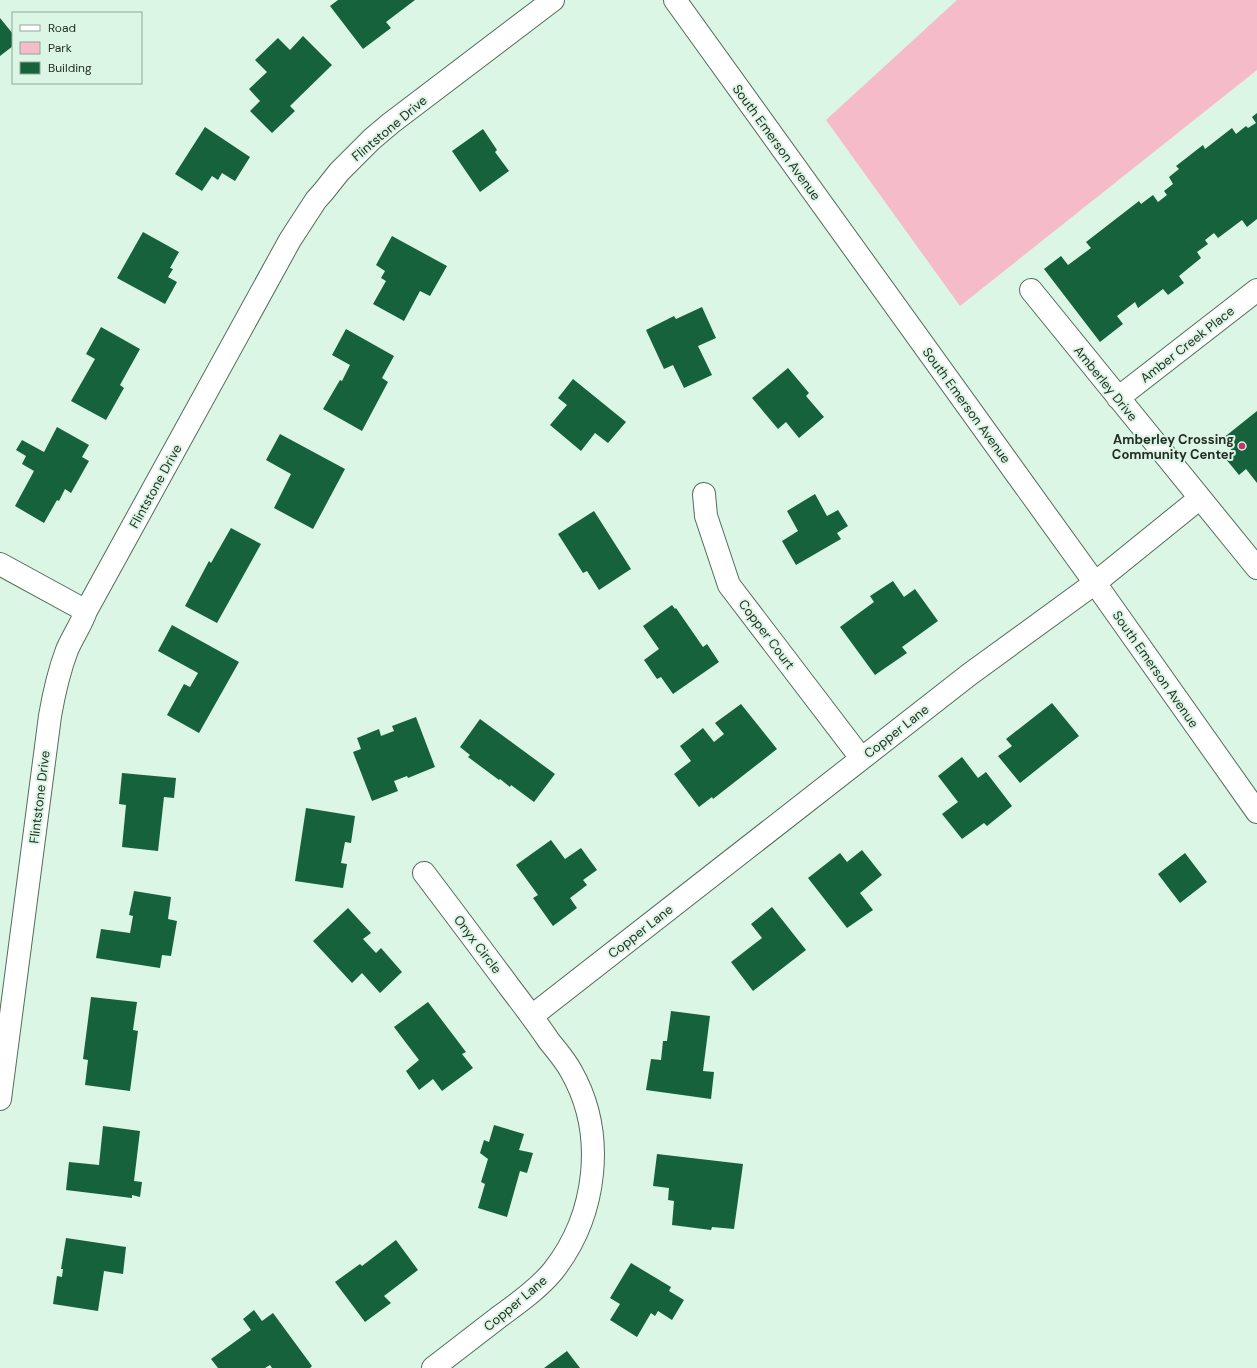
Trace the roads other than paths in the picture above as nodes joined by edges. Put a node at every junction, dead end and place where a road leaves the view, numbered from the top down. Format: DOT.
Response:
graph roads {
  1 [pos="553,0"];
  2 [pos="675,0"];
  3 [pos="1030,290"];
  4 [pos="1257,290"];
  5 [pos="1118,398"];
  6 [pos="704,494"];
  7 [pos="1200,498"];
  8 [pos="0,564"];
  9 [pos="1257,568"];
  10 [pos="1095,583"];
  11 [pos="86,611"];
  12 [pos="861,758"];
  13 [pos="1257,812"];
  14 [pos="424,873"];
  15 [pos="532,1016"];
  16 [pos="0,1099"];
  17 [pos="433,1368"];
  1 -- 11 [label="street, Flintstone Drive"];
  2 -- 10 [label="street, South Emerson Avenue"];
  3 -- 5 [label="street, Amberley Drive"];
  4 -- 5 [label="street, Amber Creek Place"];
  5 -- 7 [label="street, Amberley Drive"];
  6 -- 12 [label="street, Copper Court"];
  7 -- 9 [label="street, Amberley Drive"];
  7 -- 10 [label="street, Copper Lane"];
  8 -- 11 [label="street"];
  10 -- 12 [label="street, Copper Lane"];
  10 -- 13 [label="street, South Emerson Avenue"];
  11 -- 16 [label="street, Flintstone Drive"];
  12 -- 15 [label="street, Copper Lane"];
  14 -- 15 [label="street, Onyx Circle"];
  15 -- 17 [label="street, Copper Lane"];
}
